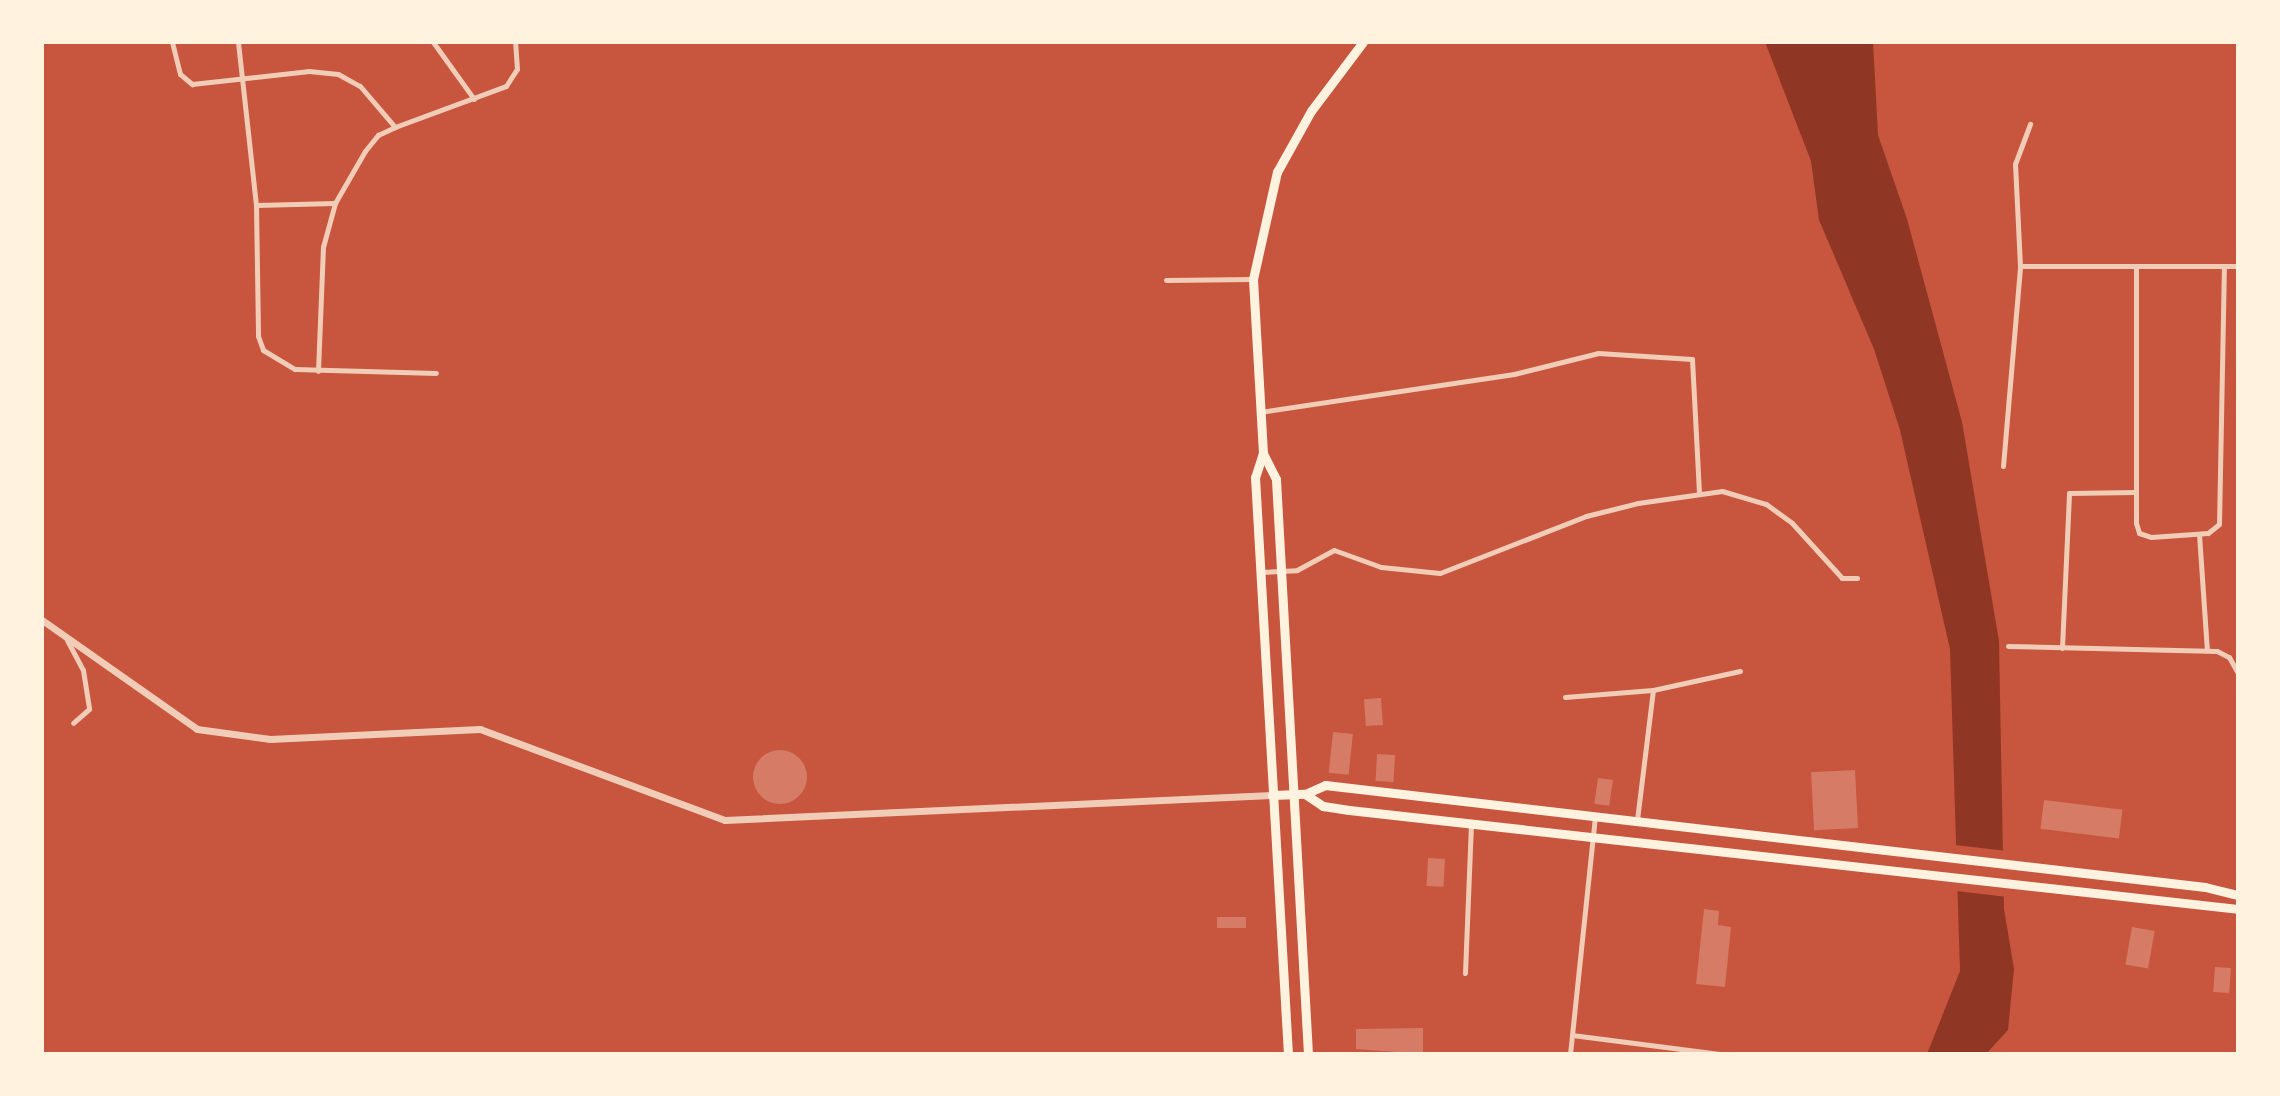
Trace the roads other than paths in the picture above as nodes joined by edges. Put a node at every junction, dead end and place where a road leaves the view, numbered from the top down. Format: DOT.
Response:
graph roads {
  1 [pos="172,42"];
  2 [pos="238,42"];
  3 [pos="433,42"];
  4 [pos="515,42"];
  5 [pos="1363,42"];
  6 [pos="242,79"];
  7 [pos="474,99"];
  8 [pos="2030,124"];
  9 [pos="395,127"];
  10 [pos="335,203"];
  11 [pos="256,205"];
  12 [pos="2020,266"];
  13 [pos="2238,266"];
  14 [pos="2224,267"];
  15 [pos="2136,269"];
  16 [pos="1253,279"];
  17 [pos="1166,280"];
  18 [pos="318,371"];
  19 [pos="436,373"];
  20 [pos="1259,413"];
  21 [pos="1263,453"];
  22 [pos="2003,466"];
  23 [pos="2135,492"];
  24 [pos="1699,493"];
  25 [pos="2199,534"];
  26 [pos="1283,571"];
  27 [pos="1262,572"];
  28 [pos="1857,578"];
  29 [pos="42,620"];
  30 [pos="64,635"];
  31 [pos="2008,646"];
  32 [pos="2062,648"];
  33 [pos="2207,650"];
  34 [pos="1740,671"];
  35 [pos="2238,673"];
  36 [pos="1653,690"];
  37 [pos="1565,697"];
  38 [pos="73,723"];
  39 [pos="1293,794"];
  40 [pos="1305,794"];
  41 [pos="1272,795"];
  42 [pos="1595,816"];
  43 [pos="1637,821"];
  44 [pos="1471,824"];
  45 [pos="1592,837"];
  46 [pos="1981,861"];
  47 [pos="1978,881"];
  48 [pos="2238,895"];
  49 [pos="2238,909"];
  50 [pos="1465,973"];
  51 [pos="1572,1035"];
  52 [pos="1288,1054"];
  53 [pos="1308,1054"];
  54 [pos="1570,1054"];
  55 [pos="1720,1054"];
  1 -- 6 [label="street"];
  2 -- 6 [label="street"];
  3 -- 7 [label="street"];
  4 -- 7 [label="street"];
  5 -- 16 [label="main road"];
  6 -- 9 [label="street"];
  6 -- 11 [label="street"];
  7 -- 9 [label="street"];
  8 -- 12 [label="street"];
  9 -- 10 [label="street"];
  10 -- 11 [label="street"];
  10 -- 18 [label="street"];
  11 -- 18 [label="street"];
  12 -- 15 [label="street"];
  12 -- 22 [label="street"];
  13 -- 14 [label="street"];
  14 -- 15 [label="street"];
  14 -- 25 [label="street"];
  15 -- 23 [label="street"];
  16 -- 17 [label="street"];
  16 -- 20 [label="main road"];
  18 -- 19 [label="street"];
  20 -- 21 [label="main road"];
  20 -- 24 [label="street"];
  21 -- 26 [label="main road"];
  21 -- 27 [label="main road"];
  23 -- 25 [label="street"];
  23 -- 32 [label="street"];
  24 -- 26 [label="street"];
  24 -- 28 [label="street"];
  25 -- 33 [label="street"];
  26 -- 27 [label="street"];
  26 -- 39 [label="main road"];
  27 -- 41 [label="main road"];
  29 -- 30 [label="street"];
  30 -- 38 [label="street"];
  30 -- 41 [label="street"];
  31 -- 32 [label="street"];
  32 -- 33 [label="street"];
  33 -- 35 [label="street"];
  34 -- 36 [label="street"];
  36 -- 37 [label="street"];
  36 -- 43 [label="street"];
  39 -- 40 [label="main road"];
  39 -- 41 [label="main road"];
  39 -- 53 [label="main road"];
  40 -- 42 [label="main road"];
  40 -- 44 [label="main road"];
  41 -- 52 [label="main road"];
  42 -- 43 [label="main road"];
  42 -- 45 [label="street"];
  43 -- 46 [label="main road"];
  44 -- 45 [label="main road"];
  44 -- 50 [label="street"];
  45 -- 47 [label="main road"];
  45 -- 51 [label="street"];
  46 -- 47 [label="main road"];
  46 -- 48 [label="main road"];
  47 -- 49 [label="main road"];
  51 -- 54 [label="street"];
  51 -- 55 [label="street"];
}
